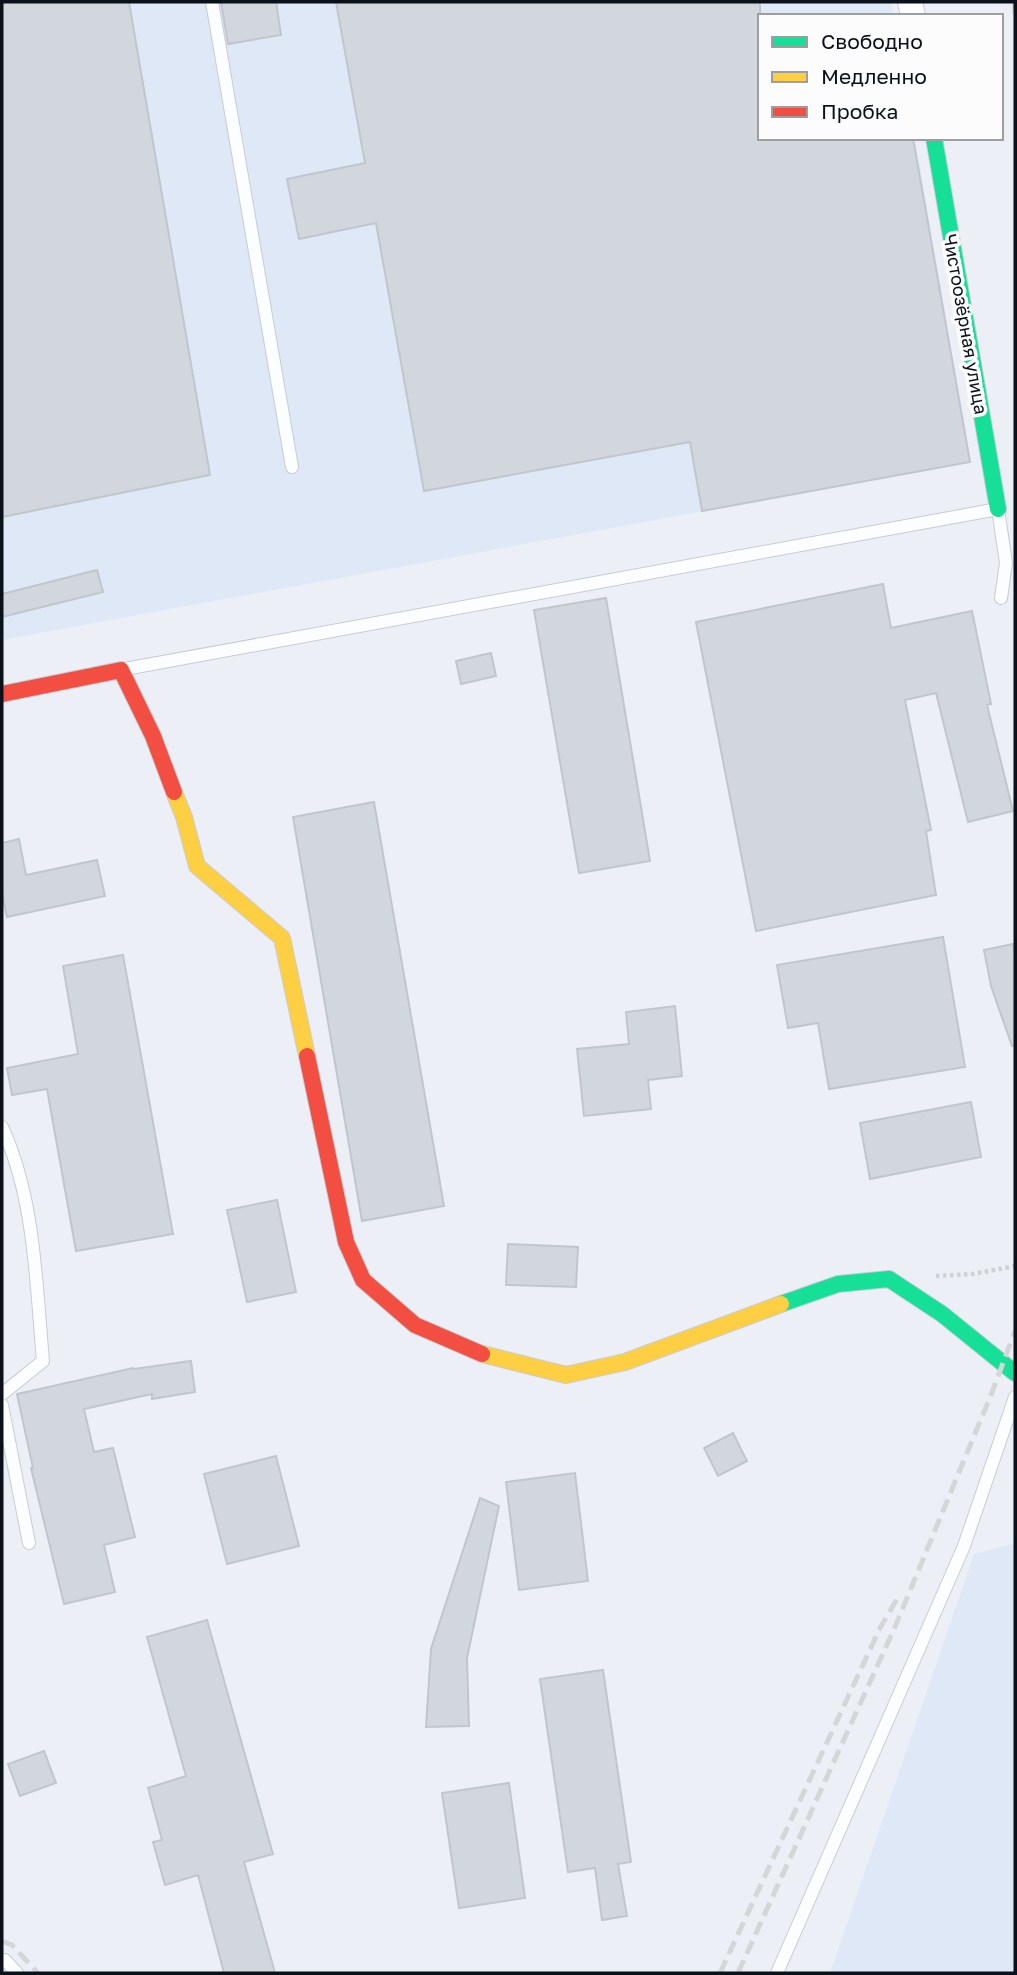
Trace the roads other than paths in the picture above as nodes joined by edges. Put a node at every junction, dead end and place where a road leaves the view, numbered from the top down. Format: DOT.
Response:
graph roads {
  1 [pos="212,2"];
  2 [pos="934,140"];
  3 [pos="292,467"];
  4 [pos="998,509"];
  5 [pos="1001,598"];
  6 [pos="121,670"];
  7 [pos="2,694"];
  8 [pos="2,1127"];
  9 [pos="1015,1373"];
  10 [pos="2,1394"];
  11 [pos="1015,1397"];
  12 [pos="2,1405"];
  13 [pos="29,1543"];
  14 [pos="2,1960"];
  15 [pos="17,1973"];
  16 [pos="778,1973"];
  1 -- 3 [label="lane"];
  2 -- 4 [label="street, Чистоозёрная улица"];
  4 -- 5 [label="lane"];
  4 -- 6 [label="lane"];
  6 -- 7 [label="street"];
  6 -- 9 [label="street"];
  8 -- 10 [label="lane"];
  11 -- 16 [label="lane"];
  12 -- 13 [label="lane"];
  14 -- 15 [label="lane"];
}
